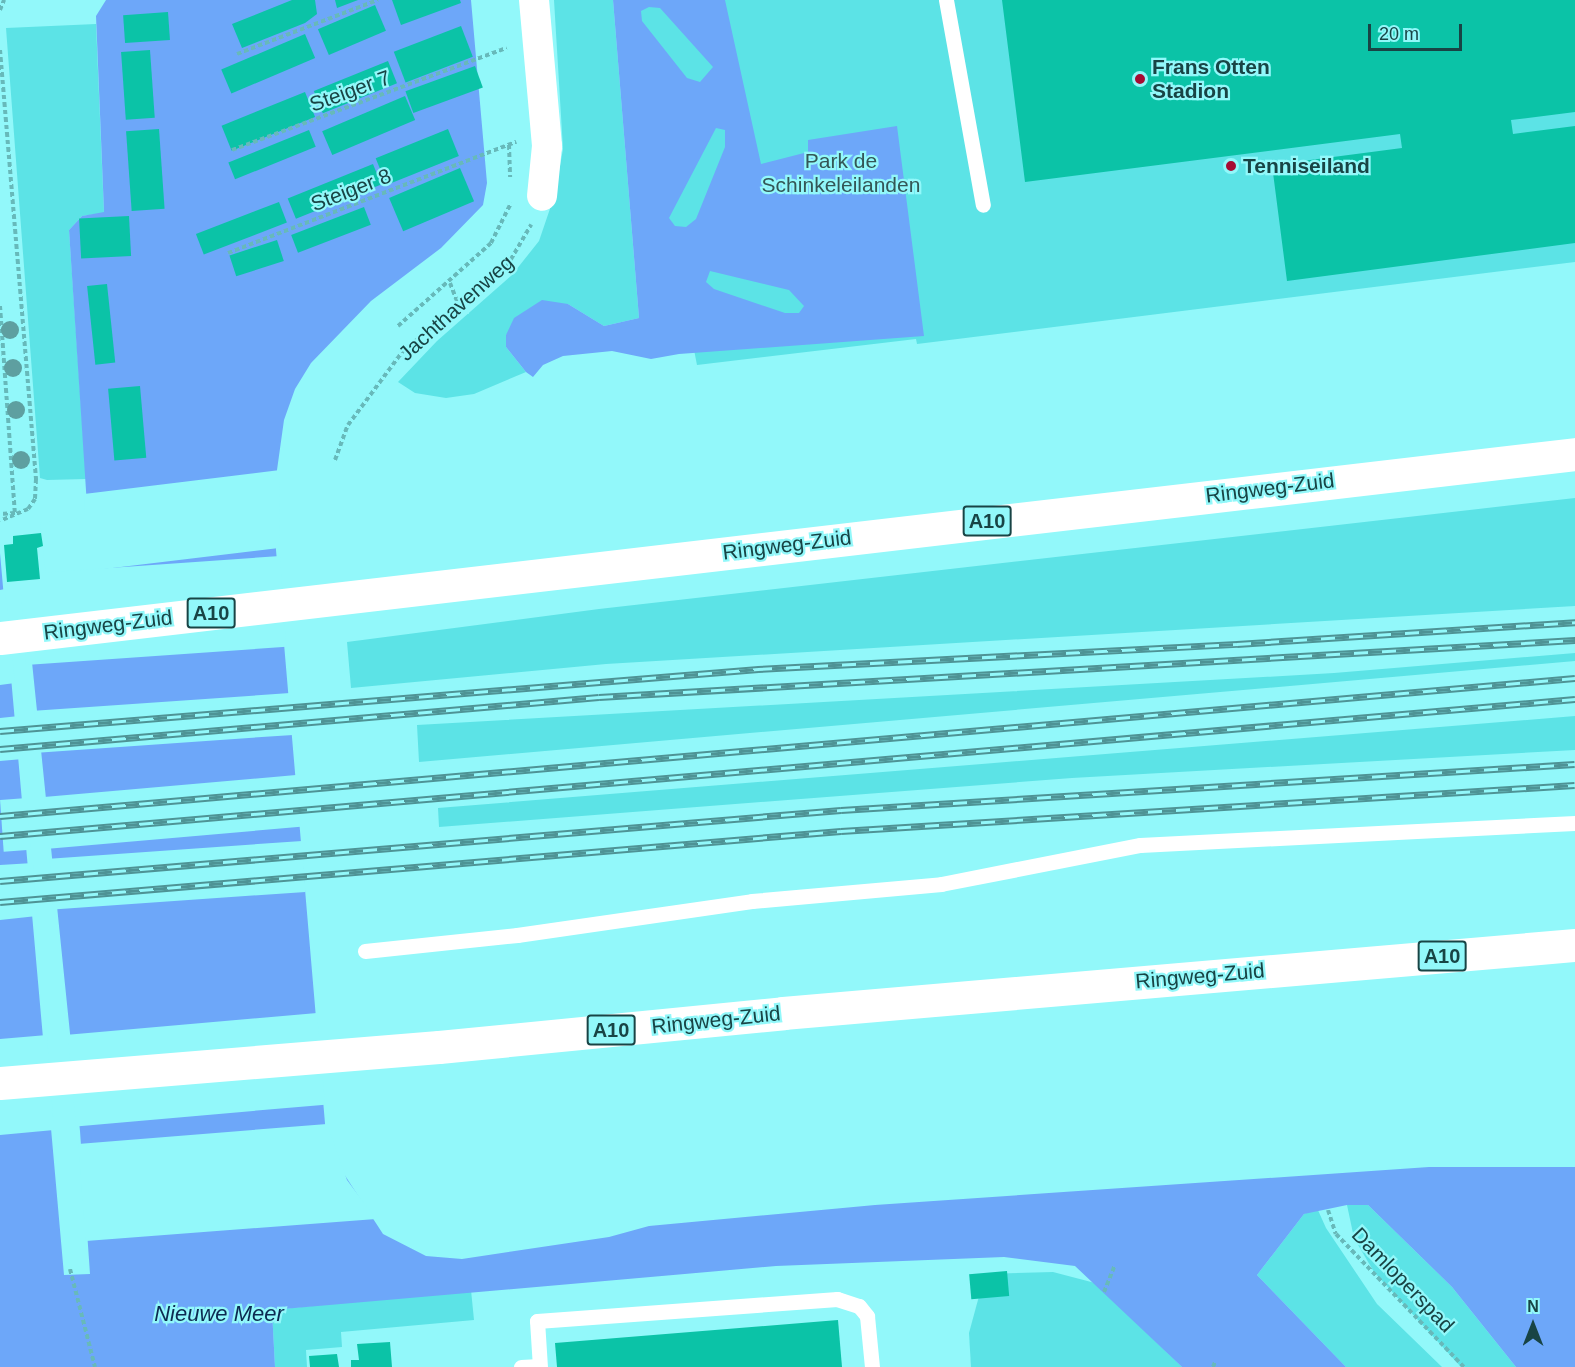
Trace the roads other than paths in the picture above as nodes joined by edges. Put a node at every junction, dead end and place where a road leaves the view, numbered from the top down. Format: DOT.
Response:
graph roads {
  1 [pos="534,0"];
  2 [pos="946,0"];
  3 [pos="542,196"];
  4 [pos="983,206"];
  5 [pos="1575,454"];
  6 [pos="0,638"];
  7 [pos="1575,824"];
  8 [pos="1575,945"];
  9 [pos="365,951"];
  10 [pos="0,1083"];
  11 [pos="539,1366"];
  12 [pos="521,1367"];
  13 [pos="872,1367"];
  1 -- 3 [label="street"];
  2 -- 4 [label="lane"];
  5 -- 6 [label="highway, Ringweg-Zuid / A10"];
  7 -- 9 [label="lane"];
  8 -- 10 [label="highway, Ringweg-Zuid / A10"];
  11 -- 12 [label="lane"];
  11 -- 13 [label="lane"];
}
